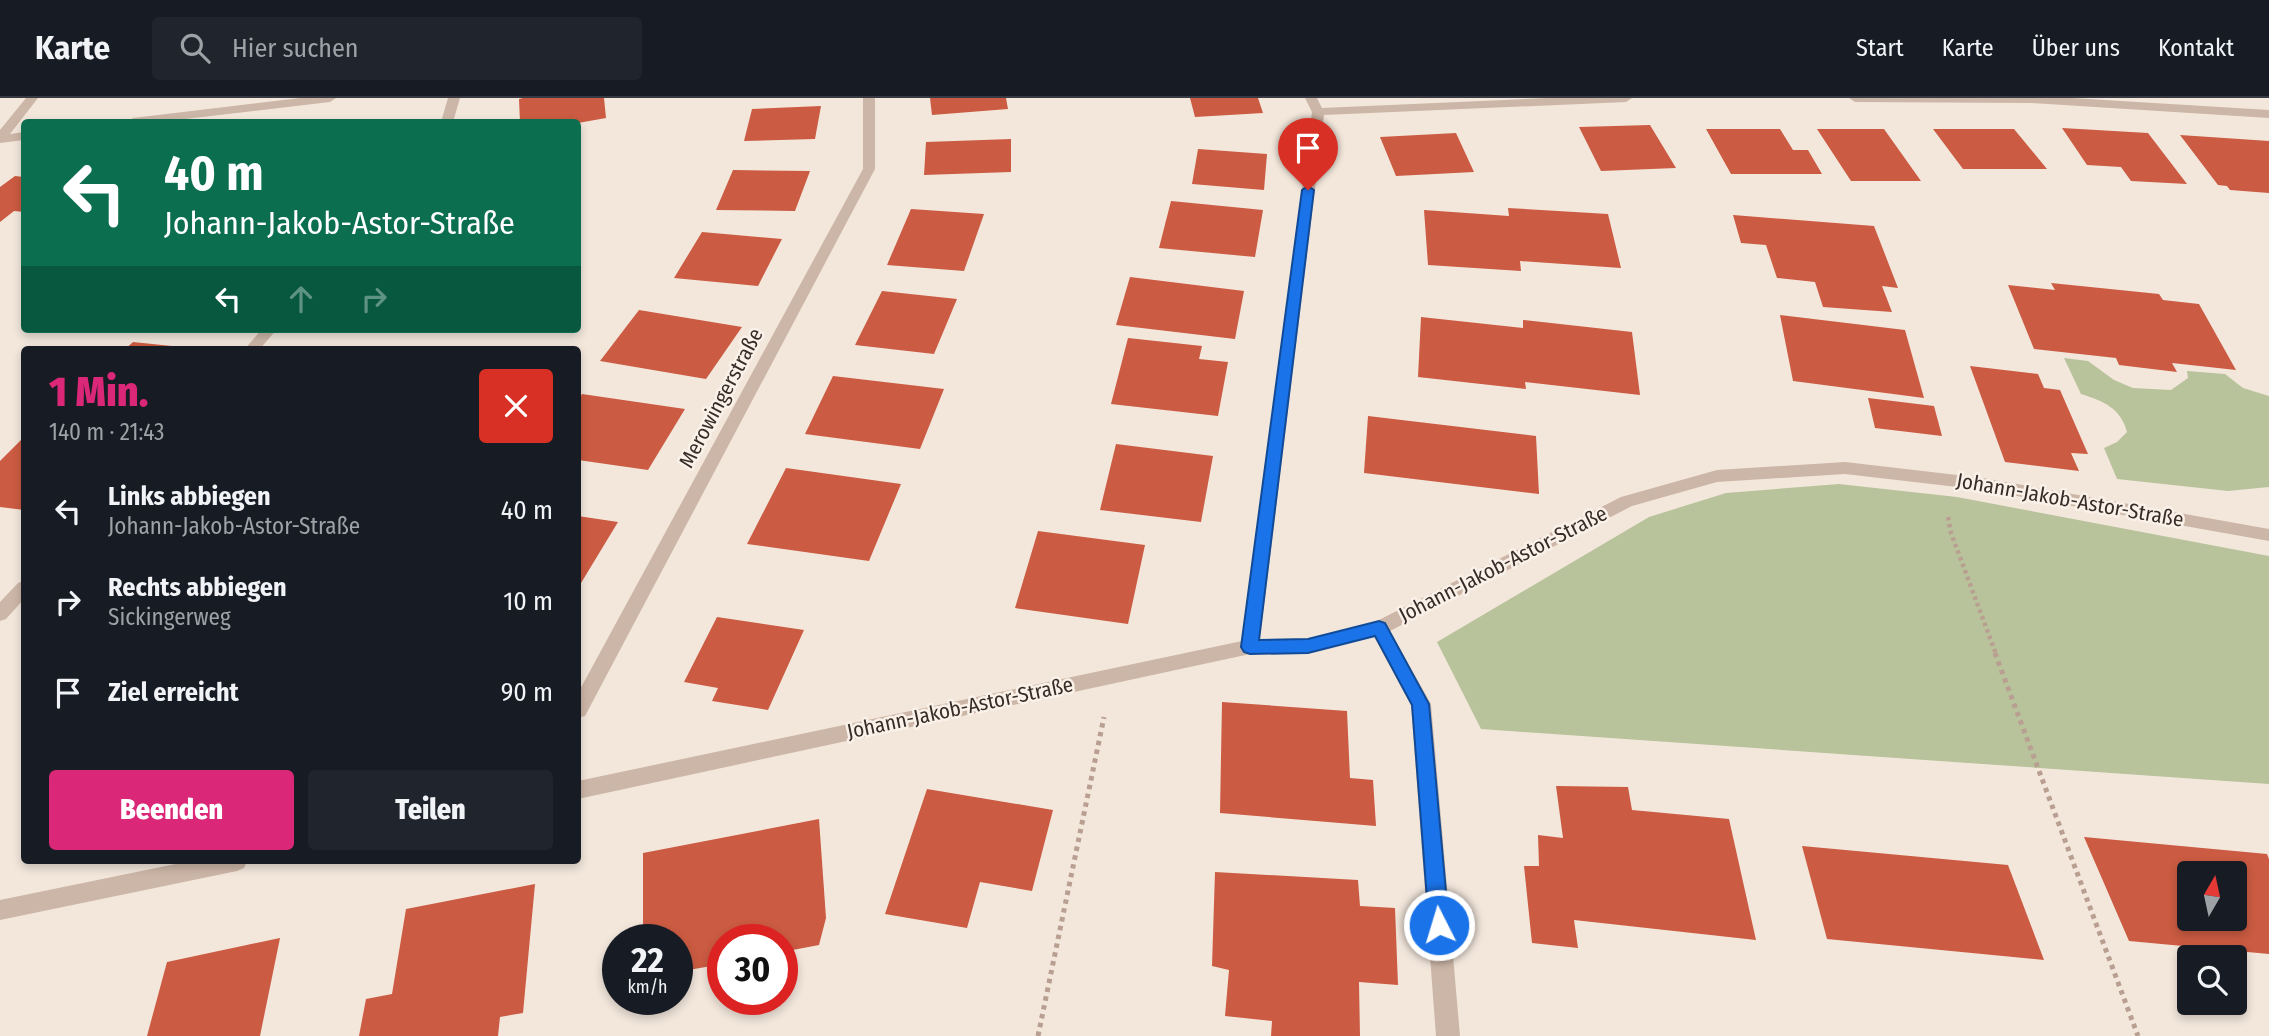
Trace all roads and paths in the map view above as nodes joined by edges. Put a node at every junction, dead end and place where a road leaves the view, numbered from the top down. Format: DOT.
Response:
graph roads {
  1 [pos="32,98"];
  2 [pos="330,98"];
  3 [pos="454,98"];
  4 [pos="869,98"];
  5 [pos="1626,98"];
  6 [pos="1855,98"];
  7 [pos="1314,105"];
  8 [pos="2269,114"];
  9 [pos="158,119"];
  10 [pos="448,119"];
  11 [pos="21,136"];
  12 [pos="0,139"];
  13 [pos="267,333"];
  14 [pos="255,346"];
  15 [pos="1940,478"];
  16 [pos="2269,535"];
  17 [pos="21,591"];
  18 [pos="0,614"];
  19 [pos="1379,628"];
  20 [pos="1250,647"];
  21 [pos="1113,675"];
  22 [pos="581,704"];
  23 [pos="581,789"];
  24 [pos="222,864"];
  25 [pos="0,910"];
  26 [pos="1038,1036"];
  27 [pos="1448,1036"];
  28 [pos="2138,1036"];
  1 -- 12 [label="street"];
  2 -- 9 [label="street"];
  3 -- 10 [label="street"];
  4 -- 22 [label="street, Merowingerstraße"];
  5 -- 7 [label="street"];
  6 -- 8 [label="street"];
  7 -- 20 [label="street"];
  11 -- 12 [label="street"];
  13 -- 14 [label="street"];
  15 -- 16 [label="street, Johann-Jakob-Astor-Straße"];
  15 -- 19 [label="street, Johann-Jakob-Astor-Straße"];
  15 -- 28 [label="path"];
  17 -- 18 [label="street"];
  19 -- 20 [label="street, Johann-Jakob-Astor-Straße"];
  19 -- 27 [label="street"];
  20 -- 21 [label="street, Johann-Jakob-Astor-Straße"];
  21 -- 23 [label="street, Johann-Jakob-Astor-Straße"];
  21 -- 26 [label="path"];
  24 -- 25 [label="street"];
}
